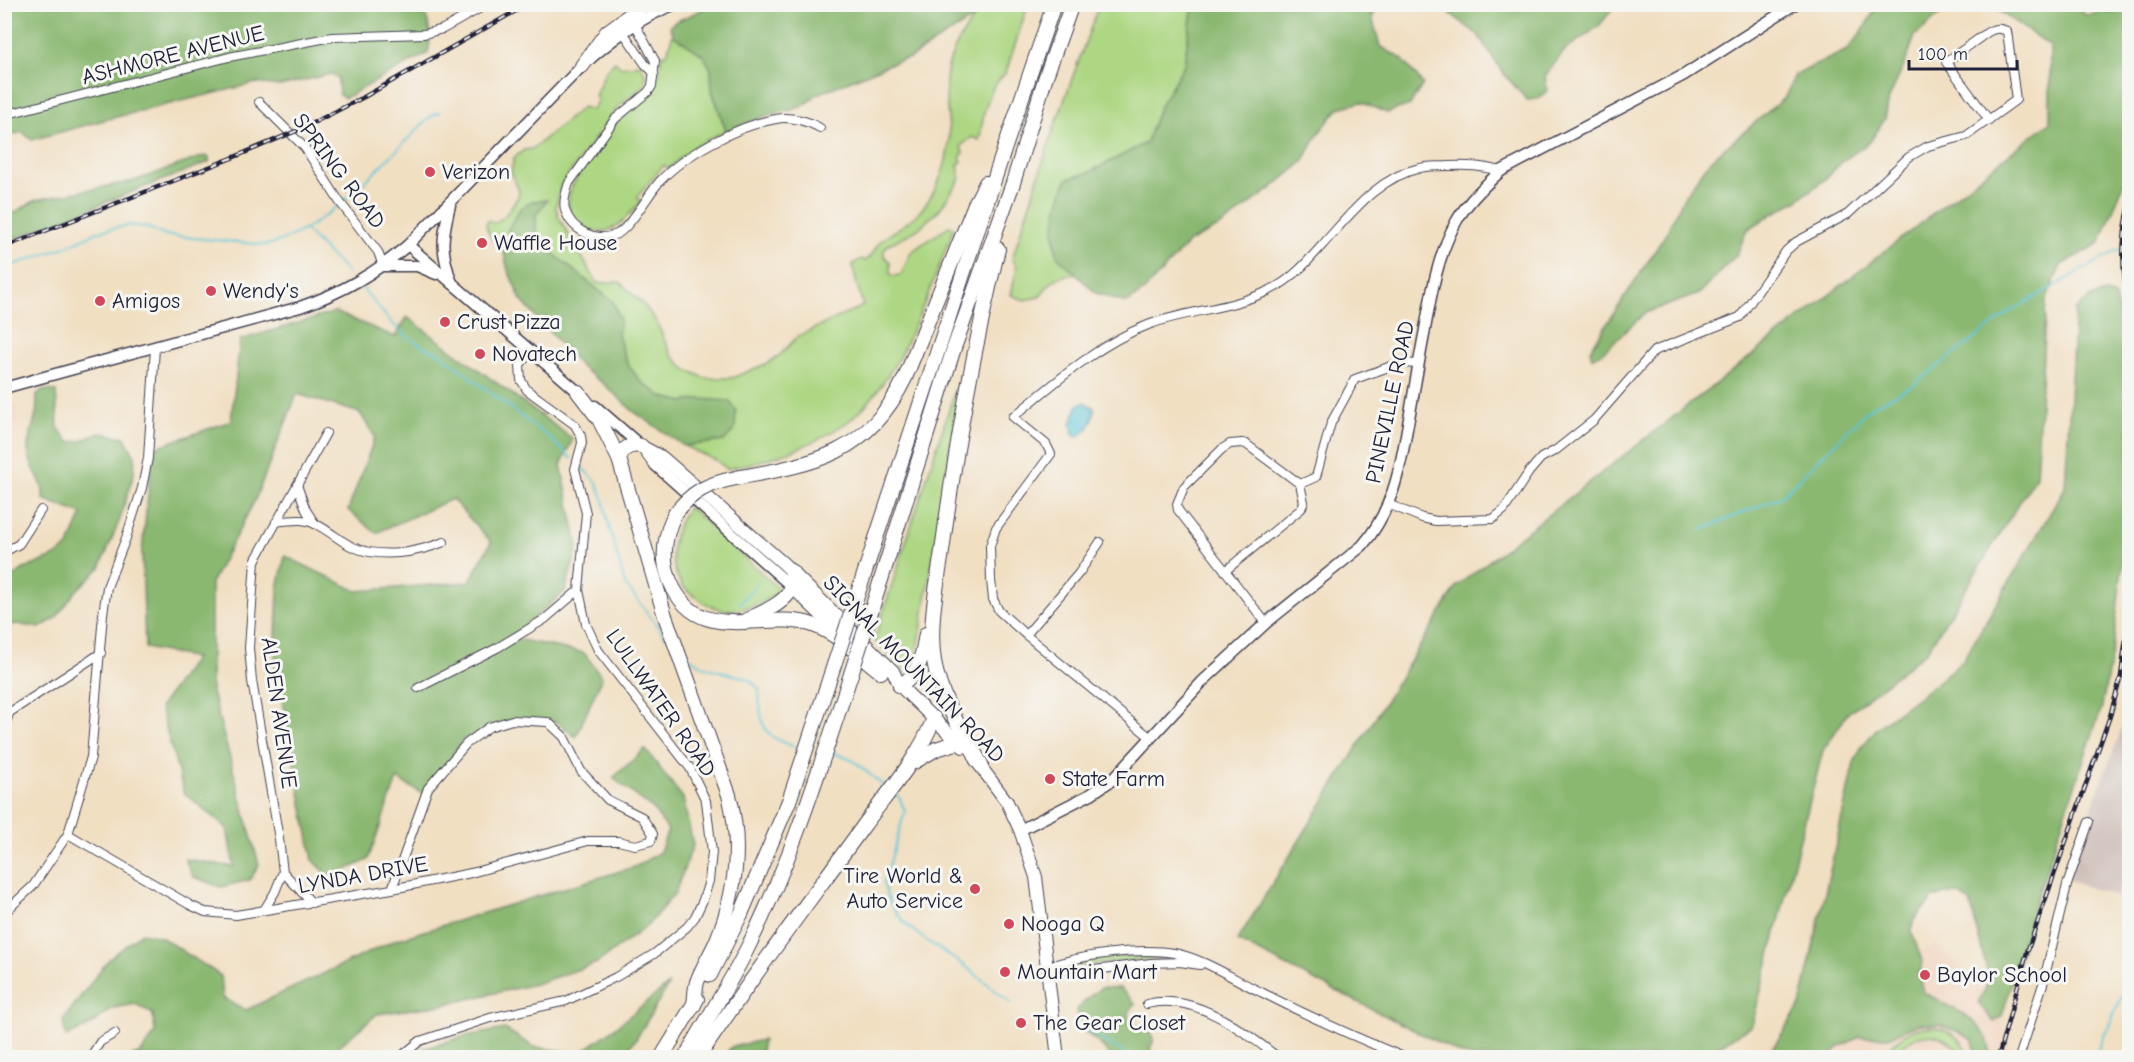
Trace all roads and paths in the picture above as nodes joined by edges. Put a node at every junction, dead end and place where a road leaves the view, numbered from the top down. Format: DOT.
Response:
graph roads {
  1 [pos="488,4"];
  2 [pos="645,4"];
  3 [pos="676,4"];
  4 [pos="1054,4"];
  5 [pos="1072,4"];
  6 [pos="1795,4"];
  7 [pos="635,24"];
  8 [pos="623,32"];
  9 [pos="582,66"];
  10 [pos="654,73"];
  11 [pos="259,102"];
  12 [pos="4,115"];
  13 [pos="1989,120"];
  14 [pos="820,128"];
  15 [pos="1004,150"];
  16 [pos="1501,171"];
  17 [pos="1013,183"];
  18 [pos="451,202"];
  19 [pos="408,245"];
  20 [pos="383,266"];
  21 [pos="452,283"];
  22 [pos="155,348"];
  23 [pos="531,350"];
  24 [pos="1419,364"];
  25 [pos="4,388"];
  26 [pos="578,392"];
  27 [pos="326,433"];
  28 [pos="641,446"];
  29 [pos="619,459"];
  30 [pos="1300,484"];
  31 [pos="297,485"];
  32 [pos="1388,504"];
  33 [pos="41,510"];
  34 [pos="276,522"];
  35 [pos="316,524"];
  36 [pos="444,542"];
  37 [pos="1100,542"];
  38 [pos="942,546"];
  39 [pos="4,552"];
  40 [pos="1225,571"];
  41 [pos="792,572"];
  42 [pos="792,587"];
  43 [pos="579,590"];
  44 [pos="740,623"];
  45 [pos="1266,623"];
  46 [pos="1026,635"];
  47 [pos="101,653"];
  48 [pos="881,672"];
  49 [pos="900,686"];
  50 [pos="418,688"];
  51 [pos="7,715"];
  52 [pos="934,718"];
  53 [pos="4,728"];
  54 [pos="1151,738"];
  55 [pos="959,742"];
  56 [pos="981,764"];
  57 [pos="909,765"];
  58 [pos="2089,822"];
  59 [pos="1020,830"];
  60 [pos="68,834"];
  61 [pos="283,873"];
  62 [pos="392,889"];
  63 [pos="312,903"];
  64 [pos="264,909"];
  65 [pos="4,913"];
  66 [pos="1210,966"];
  67 [pos="1048,967"];
  68 [pos="1147,1004"];
  69 [pos="694,1005"];
  70 [pos="115,1033"];
  71 [pos="90,1058"];
  72 [pos="399,1058"];
  73 [pos="661,1058"];
  74 [pos="685,1058"];
  75 [pos="698,1058"];
  76 [pos="1058,1058"];
  77 [pos="1279,1058"];
  78 [pos="1406,1058"];
  79 [pos="2019,1058"];
  1 -- 12 [label="street, ASHMORE AVENUE"];
  2 -- 9 [label="highway"];
  3 -- 7 [label="main road"];
  4 -- 15 [label="highway"];
  5 -- 17 [label="highway"];
  6 -- 16 [label="main road, PINEVILLE ROAD"];
  7 -- 8 [label="main road"];
  7 -- 10 [label="street"];
  8 -- 9 [label="main road"];
  8 -- 10 [label="street"];
  9 -- 18 [label="main road"];
  10 -- 14 [label="street"];
  11 -- 20 [label="street, SPRING ROAD"];
  13 -- 13 [label="street"];
  13 -- 32 [label="street"];
  15 -- 44 [label="highway, bridge"];
  15 -- 69 [label="highway, bridge"];
  16 -- 24 [label="main road, PINEVILLE ROAD"];
  16 -- 46 [label="street"];
  17 -- 38 [label="highway"];
  17 -- 74 [label="highway, bridge"];
  18 -- 19 [label="main road"];
  18 -- 21 [label="main road"];
  19 -- 20 [label="main road"];
  19 -- 21 [label="main road, SIGNAL MOUNTAIN ROAD"];
  20 -- 21 [label="main road"];
  20 -- 22 [label="main road"];
  21 -- 23 [label="main road, SIGNAL MOUNTAIN ROAD"];
  22 -- 25 [label="main road"];
  22 -- 47 [label="street"];
  23 -- 26 [label="main road, SIGNAL MOUNTAIN ROAD"];
  23 -- 43 [label="street, LULLWATER ROAD"];
  24 -- 30 [label="street"];
  24 -- 32 [label="main road, PINEVILLE ROAD"];
  26 -- 28 [label="main road, SIGNAL MOUNTAIN ROAD"];
  26 -- 29 [label="highway"];
  27 -- 31 [label="street, ALDEN AVENUE"];
  28 -- 29 [label="highway"];
  28 -- 41 [label="main road, SIGNAL MOUNTAIN ROAD"];
  28 -- 42 [label="main road, SIGNAL MOUNTAIN ROAD"];
  29 -- 69 [label="highway"];
  30 -- 40 [label="street"];
  30 -- 40 [label="street"];
  31 -- 34 [label="street, ALDEN AVENUE"];
  31 -- 35 [label="street"];
  32 -- 45 [label="main road, PINEVILLE ROAD"];
  33 -- 39 [label="street"];
  34 -- 35 [label="street"];
  34 -- 61 [label="street, ALDEN AVENUE"];
  35 -- 36 [label="street"];
  37 -- 46 [label="street"];
  38 -- 49 [label="highway"];
  38 -- 56 [label="highway"];
  40 -- 45 [label="street"];
  41 -- 42 [label="highway"];
  41 -- 49 [label="main road, SIGNAL MOUNTAIN ROAD"];
  42 -- 44 [label="highway"];
  42 -- 48 [label="main road, SIGNAL MOUNTAIN ROAD"];
  43 -- 50 [label="street"];
  43 -- 72 [label="street, LULLWATER ROAD"];
  44 -- 48 [label="highway"];
  45 -- 54 [label="main road, PINEVILLE ROAD"];
  46 -- 54 [label="street"];
  47 -- 51 [label="street"];
  47 -- 60 [label="street"];
  48 -- 49 [label="main road, SIGNAL MOUNTAIN ROAD"];
  49 -- 52 [label="main road, SIGNAL MOUNTAIN ROAD"];
  51 -- 53 [label="street"];
  52 -- 55 [label="main road, SIGNAL MOUNTAIN ROAD"];
  52 -- 57 [label="highway"];
  54 -- 59 [label="main road, PINEVILLE ROAD"];
  55 -- 56 [label="main road, SIGNAL MOUNTAIN ROAD"];
  55 -- 57 [label="highway"];
  56 -- 59 [label="main road, SIGNAL MOUNTAIN ROAD"];
  57 -- 75 [label="highway"];
  58 -- 79 [label="street"];
  59 -- 67 [label="main road, SIGNAL MOUNTAIN ROAD"];
  60 -- 64 [label="street, LYNDA DRIVE"];
  60 -- 65 [label="street"];
  61 -- 63 [label="street"];
  61 -- 64 [label="street"];
  62 -- 62 [label="street, LYNDA DRIVE"];
  62 -- 63 [label="street, LYNDA DRIVE"];
  63 -- 64 [label="street, LYNDA DRIVE"];
  66 -- 67 [label="street"];
  66 -- 67 [label="street"];
  66 -- 78 [label="street"];
  67 -- 76 [label="main road, SIGNAL MOUNTAIN ROAD"];
  68 -- 77 [label="street"];
  69 -- 73 [label="highway"];
  70 -- 71 [label="street"];
}
